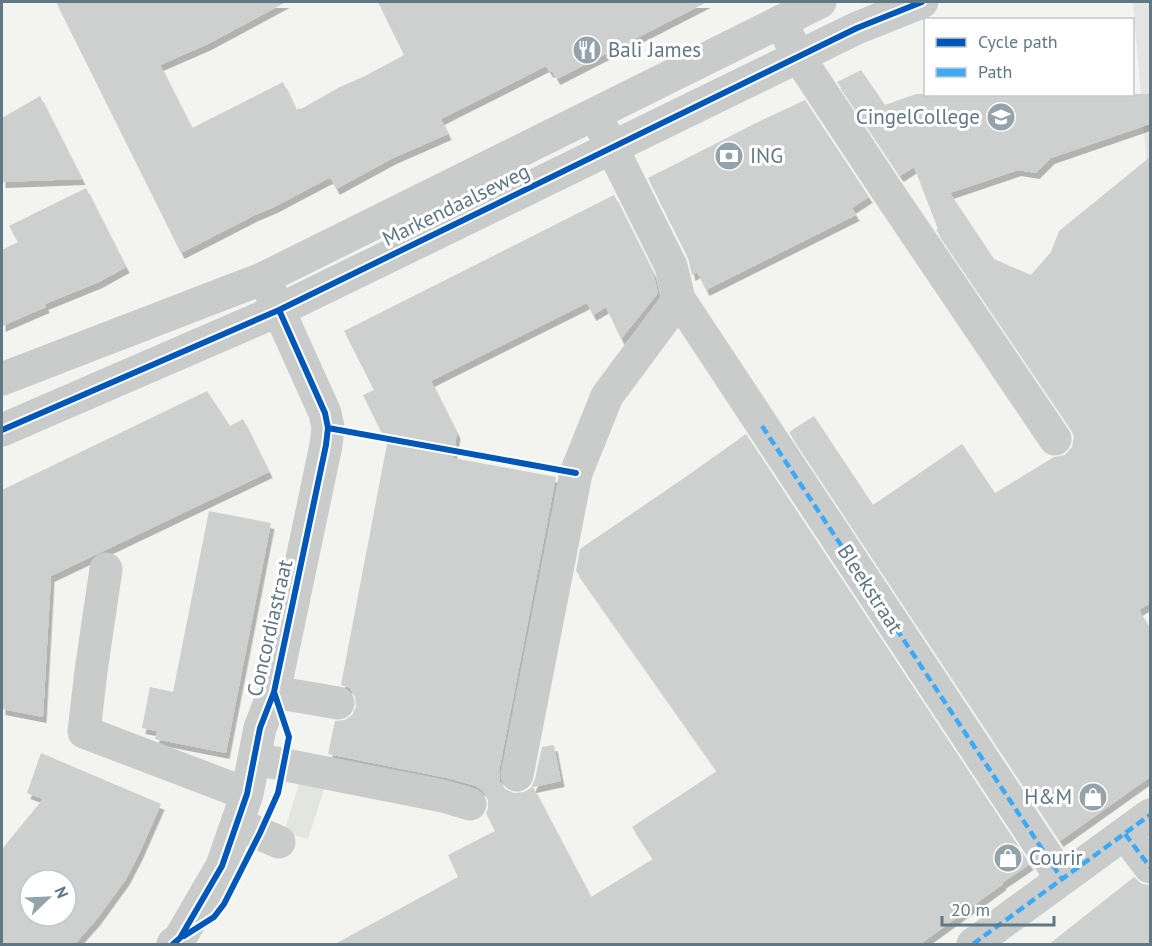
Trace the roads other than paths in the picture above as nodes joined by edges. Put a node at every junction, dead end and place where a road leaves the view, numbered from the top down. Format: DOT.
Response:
graph roads {
  1 [pos="820,2"];
  2 [pos="922,2"];
  3 [pos="781,21"];
  4 [pos="798,56"];
  5 [pos="594,113"];
  6 [pos="611,147"];
  7 [pos="884,186"];
  8 [pos="879,222"];
  9 [pos="264,278"];
  10 [pos="679,299"];
  11 [pos="279,310"];
  12 [pos="2,379"];
  13 [pos="2,430"];
  14 [pos="1055,439"];
  15 [pos="106,569"];
  16 [pos="274,692"];
  17 [pos="338,703"];
  18 [pos="255,759"];
  19 [pos="517,776"];
  20 [pos="470,804"];
  21 [pos="242,809"];
  22 [pos="1150,814"];
  23 [pos="1125,834"];
  24 [pos="279,842"];
  25 [pos="1150,867"];
  26 [pos="1062,879"];
  27 [pos="173,945"];
  28 [pos="973,945"];
  1 -- 3 [label="street, Markendaalseweg"];
  2 -- 4 [label="street, Markendaalseweg"];
  3 -- 4 [label="street"];
  3 -- 5 [label="street, Markendaalseweg"];
  4 -- 6 [label="street, Markendaalseweg"];
  4 -- 7 [label="street"];
  5 -- 6 [label="street"];
  5 -- 9 [label="street, Markendaalseweg"];
  6 -- 10 [label="street, Bleekstraat"];
  6 -- 11 [label="street, Markendaalseweg"];
  7 -- 8 [label="street"];
  7 -- 14 [label="street"];
  9 -- 11 [label="street"];
  9 -- 12 [label="street, Markendaalseweg"];
  10 -- 19 [label="street"];
  10 -- 26 [label="street, Bleekstraat"];
  11 -- 13 [label="street, Markendaalseweg"];
  11 -- 16 [label="street, Concordiastraat"];
  15 -- 21 [label="street"];
  16 -- 17 [label="street"];
  16 -- 18 [label="street, Concordiastraat"];
  18 -- 20 [label="street"];
  18 -- 21 [label="street, Concordiastraat"];
  21 -- 24 [label="street"];
  21 -- 27 [label="street, Concordiastraat"];
  22 -- 23 [label="street"];
  23 -- 25 [label="street"];
  23 -- 26 [label="street"];
  26 -- 28 [label="street"];
}
